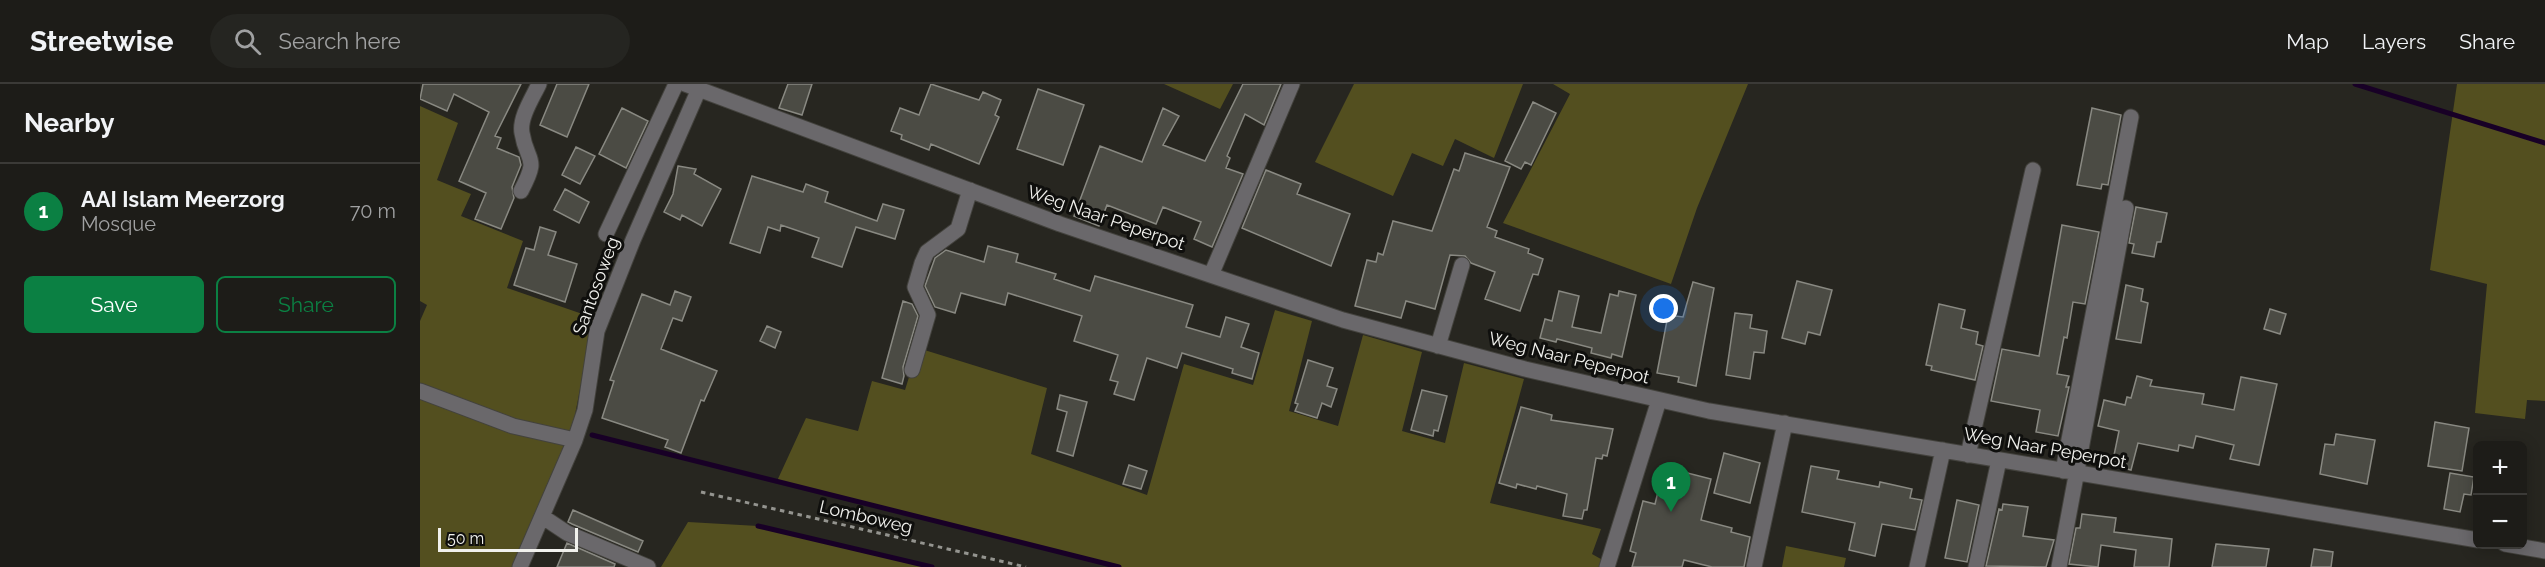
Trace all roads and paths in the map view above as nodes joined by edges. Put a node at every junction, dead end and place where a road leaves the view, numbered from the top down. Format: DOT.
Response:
graph roads {
  1 [pos="539,84"];
  2 [pos="676,84"];
  3 [pos="1292,84"];
  4 [pos="692,87"];
  5 [pos="2131,117"];
  6 [pos="2033,170"];
  7 [pos="521,190"];
  8 [pos="970,190"];
  9 [pos="2126,208"];
  10 [pos="606,234"];
  11 [pos="1461,264"];
  12 [pos="1211,275"];
  13 [pos="1438,346"];
  14 [pos="912,370"];
  15 [pos="420,391"];
  16 [pos="1659,400"];
  17 [pos="1785,423"];
  18 [pos="575,440"];
  19 [pos="1943,450"];
  20 [pos="1968,455"];
  21 [pos="1999,460"];
  22 [pos="2070,472"];
  23 [pos="701,492"];
  24 [pos="543,518"];
  25 [pos="2473,539"];
  26 [pos="2527,548"];
  27 [pos="2545,551"];
  28 [pos="520,567"];
  29 [pos="648,567"];
  30 [pos="1026,567"];
  31 [pos="1607,567"];
  32 [pos="1754,567"];
  33 [pos="1917,567"];
  34 [pos="1976,567"];
  35 [pos="2060,567"];
  1 -- 7 [label="street"];
  2 -- 10 [label="street"];
  3 -- 12 [label="street"];
  4 -- 8 [label="street, Weg Naar Peperpot"];
  4 -- 18 [label="street, Santosoweg"];
  5 -- 22 [label="street"];
  6 -- 20 [label="street"];
  8 -- 12 [label="street, Weg Naar Peperpot"];
  8 -- 14 [label="street"];
  9 -- 22 [label="street"];
  11 -- 13 [label="street"];
  12 -- 13 [label="street, Weg Naar Peperpot"];
  13 -- 16 [label="street, Weg Naar Peperpot"];
  15 -- 18 [label="street"];
  16 -- 17 [label="street, Weg Naar Peperpot"];
  16 -- 31 [label="street"];
  17 -- 19 [label="street, Weg Naar Peperpot"];
  17 -- 32 [label="street"];
  18 -- 24 [label="street, Santosoweg"];
  19 -- 20 [label="street, Weg Naar Peperpot"];
  19 -- 33 [label="street"];
  20 -- 21 [label="street, Weg Naar Peperpot"];
  21 -- 22 [label="street, Weg Naar Peperpot"];
  21 -- 34 [label="street"];
  22 -- 25 [label="street, Weg Naar Peperpot"];
  22 -- 35 [label="street"];
  23 -- 30 [label="path, Lomboweg"];
  24 -- 28 [label="street, Santosoweg"];
  24 -- 29 [label="street"];
  26 -- 27 [label="street"];
}
